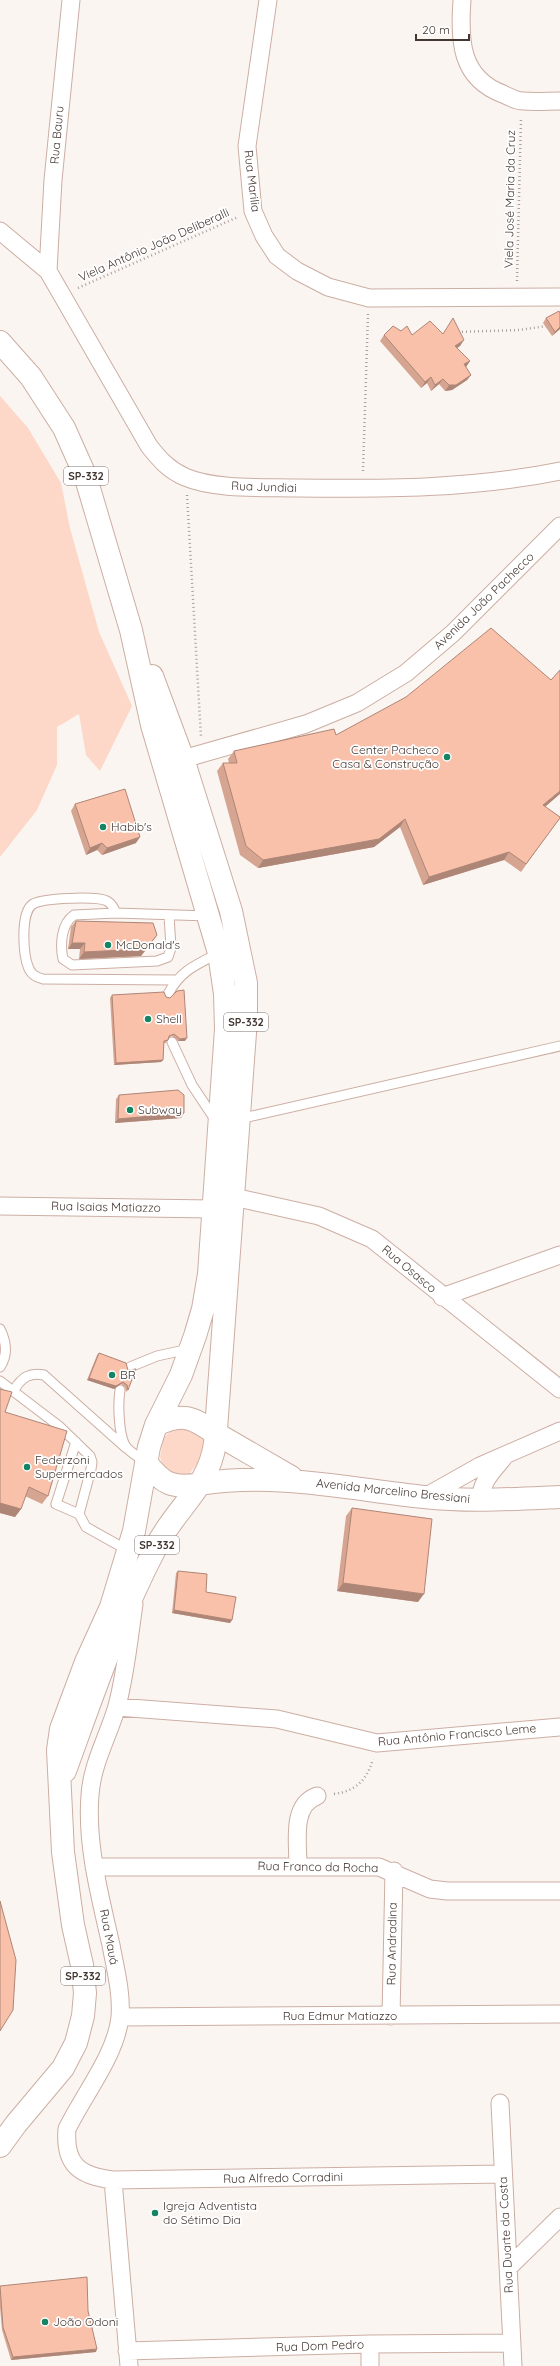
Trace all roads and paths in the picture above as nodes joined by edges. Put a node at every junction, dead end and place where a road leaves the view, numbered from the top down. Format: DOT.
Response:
graph roads {
  1 [pos="71,0"];
  2 [pos="268,0"];
  3 [pos="462,0"];
  4 [pos="522,101"];
  5 [pos="560,101"];
  6 [pos="253,211"];
  7 [pos="0,231"];
  8 [pos="48,271"];
  9 [pos="62,295"];
  10 [pos="517,297"];
  11 [pos="560,297"];
  12 [pos="368,298"];
  13 [pos="549,325"];
  14 [pos="450,332"];
  15 [pos="0,342"];
  16 [pos="560,471"];
  17 [pos="186,478"];
  18 [pos="362,488"];
  19 [pos="560,526"];
  20 [pos="131,630"];
  21 [pos="193,757"];
  22 [pos="116,913"];
  23 [pos="169,915"];
  24 [pos="209,916"];
  25 [pos="219,953"];
  26 [pos="176,980"];
  27 [pos="168,994"];
  28 [pos="172,1042"];
  29 [pos="560,1046"];
  30 [pos="229,1122"];
  31 [pos="234,1197"];
  32 [pos="0,1206"];
  33 [pos="213,1209"];
  34 [pos="560,1256"];
  35 [pos="442,1297"];
  36 [pos="0,1329"];
  37 [pos="190,1349"];
  38 [pos="0,1367"];
  39 [pos="130,1367"];
  40 [pos="0,1381"];
  41 [pos="14,1390"];
  42 [pos="120,1390"];
  43 [pos="560,1390"];
  44 [pos="156,1425"];
  45 [pos="560,1431"];
  46 [pos="215,1432"];
  47 [pos="76,1442"];
  48 [pos="126,1448"];
  49 [pos="506,1456"];
  50 [pos="146,1462"];
  51 [pos="299,1482"];
  52 [pos="200,1484"];
  53 [pos="425,1497"];
  54 [pos="560,1497"];
  55 [pos="481,1500"];
  56 [pos="79,1514"];
  57 [pos="129,1551"];
  58 [pos="136,1590"];
  59 [pos="117,1707"];
  60 [pos="560,1727"];
  61 [pos="377,1743"];
  62 [pos="61,1781"];
  63 [pos="318,1796"];
  64 [pos="298,1866"];
  65 [pos="94,1867"];
  66 [pos="394,1871"];
  67 [pos="560,1891"];
  68 [pos="560,2014"];
  69 [pos="391,2016"];
  70 [pos="120,2017"];
  71 [pos="500,2104"];
  72 [pos="0,2146"];
  73 [pos="71,2159"];
  74 [pos="503,2174"];
  75 [pos="113,2180"];
  76 [pos="560,2217"];
  77 [pos="508,2268"];
  78 [pos="512,2343"];
  79 [pos="370,2344"];
  80 [pos="128,2359"];
  81 [pos="370,2366"];
  82 [pos="513,2366"];
  1 -- 8 [label="street, Rua Bauru"];
  2 -- 6 [label="street, Rua Marilia"];
  3 -- 4 [label="street"];
  4 -- 5 [label="street"];
  4 -- 10 [label="path, Viela José Maria da Cruz"];
  6 -- 9 [label="path, Viela Antônio João Deliberalli"];
  6 -- 12 [label="street, Rua Marilia"];
  7 -- 8 [label="street, Rua Jundiai"];
  8 -- 9 [label="street, Rua Jundiai"];
  9 -- 17 [label="street, Rua Jundiai"];
  10 -- 11 [label="street, Rua Marilia"];
  10 -- 12 [label="street, Rua Marilia"];
  12 -- 18 [label="path"];
  13 -- 14 [label="path"];
  15 -- 20 [label="main road, SP-332"];
  16 -- 18 [label="street, Rua Jundiai"];
  17 -- 18 [label="street, Rua Jundiai"];
  17 -- 21 [label="path"];
  19 -- 21 [label="street, Avenida João Pachecco"];
  20 -- 21 [label="main road, SP-332"];
  20 -- 24 [label="main road, SP-332"];
  21 -- 30 [label="main road, SP-332"];
  22 -- 23 [label="lane"];
  22 -- 23 [label="lane"];
  22 -- 26 [label="lane"];
  23 -- 24 [label="lane"];
  24 -- 25 [label="main road, SP-332"];
  25 -- 26 [label="lane"];
  25 -- 30 [label="main road, SP-332"];
  26 -- 27 [label="lane"];
  28 -- 30 [label="lane"];
  29 -- 30 [label="lane"];
  30 -- 31 [label="main road, SP-332"];
  30 -- 33 [label="main road, SP-332"];
  31 -- 35 [label="street, Rua Osasco"];
  31 -- 46 [label="main road, SP-332"];
  32 -- 33 [label="street, Rua Isaias Matiazzo"];
  33 -- 37 [label="main road, SP-332"];
  34 -- 35 [label="street"];
  35 -- 43 [label="street, Rua Osasco"];
  36 -- 38 [label="lane"];
  37 -- 39 [label="lane"];
  37 -- 44 [label="main road, SP-332"];
  40 -- 41 [label="lane"];
  41 -- 47 [label="lane"];
  41 -- 48 [label="lane"];
  42 -- 48 [label="lane"];
  44 -- 46 [label="main road"];
  44 -- 50 [label="main road, SP-332"];
  45 -- 49 [label="street"];
  46 -- 51 [label="main road"];
  46 -- 52 [label="main road, SP-332"];
  47 -- 56 [label="lane"];
  47 -- 56 [label="lane"];
  48 -- 50 [label="lane"];
  49 -- 53 [label="street"];
  49 -- 55 [label="street"];
  50 -- 52 [label="main road"];
  50 -- 57 [label="main road, SP-332"];
  51 -- 52 [label="main road, Avenida Marcelino Bressiani"];
  51 -- 53 [label="main road, Avenida Marcelino Bressiani"];
  52 -- 58 [label="main road, SP-332"];
  53 -- 55 [label="main road, Avenida Marcelino Bressiani"];
  54 -- 55 [label="main road, Avenida Marcelino Bressiani"];
  56 -- 57 [label="lane"];
  57 -- 62 [label="main road, SP-332"];
  58 -- 59 [label="street, Rua Mauá"];
  58 -- 62 [label="main road, SP-332"];
  59 -- 61 [label="street, Rua Antônio Francisco Leme"];
  59 -- 65 [label="street, Rua Mauá"];
  60 -- 61 [label="street, Rua Antônio Francisco Leme"];
  61 -- 63 [label="path"];
  62 -- 72 [label="main road, SP-332"];
  63 -- 64 [label="street"];
  64 -- 65 [label="street, Rua Franco da Rocha"];
  64 -- 66 [label="street, Rua Franco da Rocha"];
  65 -- 70 [label="street, Rua Mauá"];
  66 -- 67 [label="street, Rua Franco da Rocha"];
  66 -- 69 [label="street, Rua Andradina"];
  68 -- 69 [label="street, Rua Edmur Matiazzo"];
  69 -- 70 [label="street, Rua Edmur Matiazzo"];
  70 -- 73 [label="street, Rua Mauá"];
  71 -- 74 [label="street, Rua Duarte da Costa"];
  73 -- 75 [label="street, Rua Alfredo Corradini"];
  74 -- 75 [label="street, Rua Alfredo Corradini"];
  74 -- 77 [label="street, Rua Duarte da Costa"];
  75 -- 80 [label="street"];
  76 -- 77 [label="street"];
  77 -- 78 [label="street, Rua Duarte da Costa"];
  78 -- 79 [label="street, Rua Dom Pedro"];
  78 -- 82 [label="street, Rua Duarte da Costa"];
  79 -- 80 [label="street, Rua Dom Pedro"];
  79 -- 81 [label="street"];
}
